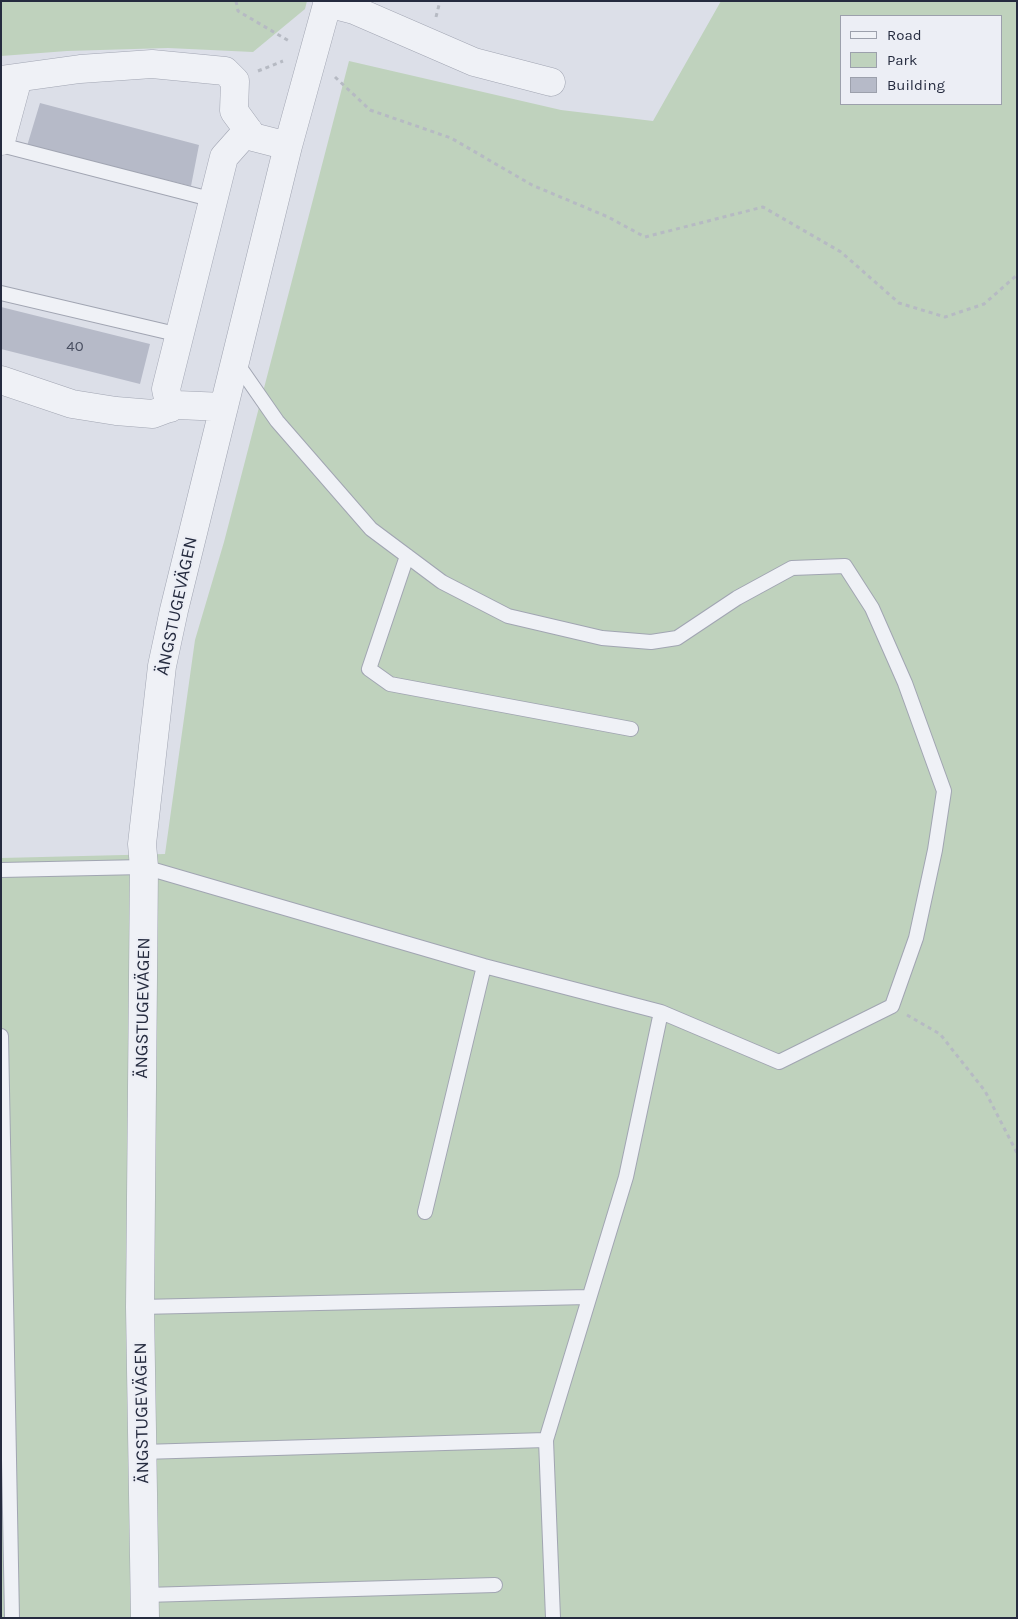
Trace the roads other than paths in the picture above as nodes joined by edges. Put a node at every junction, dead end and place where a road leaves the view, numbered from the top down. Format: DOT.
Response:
graph roads {
  1 [pos="328,2"];
  2 [pos="10,79"];
  3 [pos="551,82"];
  4 [pos="248,130"];
  5 [pos="1,141"];
  6 [pos="1,145"];
  7 [pos="288,146"];
  8 [pos="214,200"];
  9 [pos="1,292"];
  10 [pos="180,335"];
  11 [pos="235,361"];
  12 [pos="1,380"];
  13 [pos="224,407"];
  14 [pos="170,408"];
  15 [pos="408,556"];
  16 [pos="631,729"];
  17 [pos="144,867"];
  18 [pos="1,870"];
  19 [pos="484,966"];
  20 [pos="661,1012"];
  21 [pos="1,1036"];
  22 [pos="425,1212"];
  23 [pos="588,1297"];
  24 [pos="140,1307"];
  25 [pos="546,1440"];
  26 [pos="142,1452"];
  27 [pos="495,1585"];
  28 [pos="145,1606"];
  29 [pos="12,1618"];
  30 [pos="553,1618"];
  1 -- 3 [label="street"];
  1 -- 7 [label="street, ÄNGSTUGEVÄGEN"];
  2 -- 4 [label="street"];
  2 -- 5 [label="street"];
  4 -- 7 [label="street"];
  4 -- 8 [label="street"];
  6 -- 8 [label="lane"];
  7 -- 11 [label="street, ÄNGSTUGEVÄGEN"];
  8 -- 10 [label="street"];
  9 -- 10 [label="lane"];
  10 -- 14 [label="street"];
  11 -- 13 [label="street, ÄNGSTUGEVÄGEN"];
  11 -- 15 [label="lane"];
  12 -- 14 [label="street"];
  13 -- 14 [label="street"];
  13 -- 17 [label="street, ÄNGSTUGEVÄGEN"];
  15 -- 16 [label="lane"];
  15 -- 20 [label="lane"];
  17 -- 18 [label="lane"];
  17 -- 19 [label="lane"];
  17 -- 24 [label="street, ÄNGSTUGEVÄGEN"];
  19 -- 20 [label="lane"];
  19 -- 22 [label="lane"];
  20 -- 23 [label="lane"];
  21 -- 29 [label="lane"];
  23 -- 24 [label="lane"];
  23 -- 25 [label="lane"];
  24 -- 26 [label="street, ÄNGSTUGEVÄGEN"];
  25 -- 26 [label="lane"];
  25 -- 30 [label="lane"];
  26 -- 28 [label="street, ÄNGSTUGEVÄGEN"];
  27 -- 28 [label="lane"];
}
